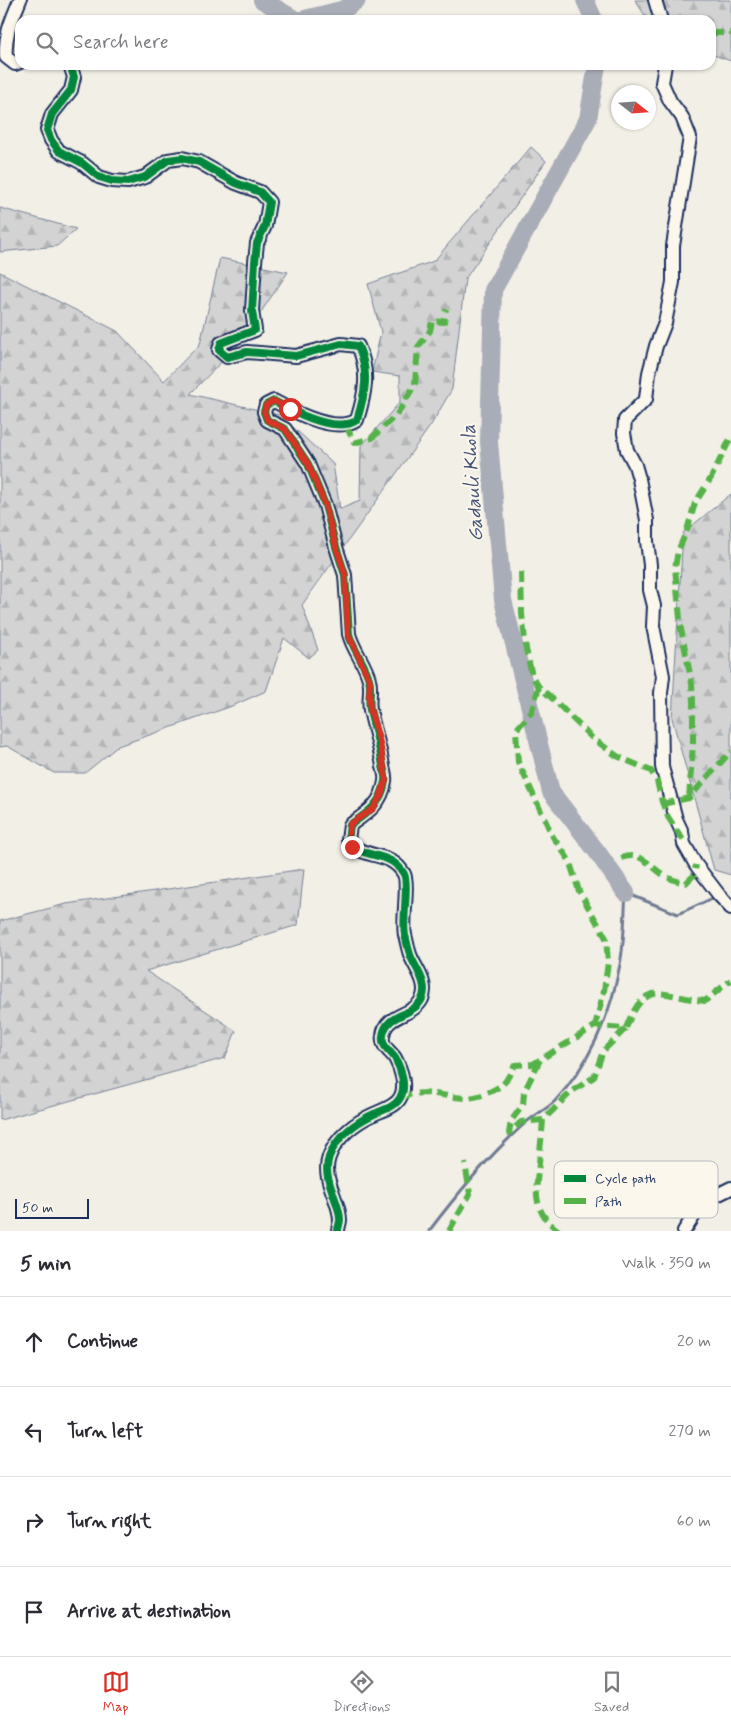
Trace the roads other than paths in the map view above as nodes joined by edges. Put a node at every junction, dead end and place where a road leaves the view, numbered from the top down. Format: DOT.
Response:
graph roads {
  1 [pos="20,0"];
  2 [pos="655,0"];
  3 [pos="660,15"];
  4 [pos="15,64"];
  5 [pos="72,70"];
  6 [pos="663,70"];
  7 [pos="731,908"];
  8 [pos="731,1188"];
  9 [pos="718,1194"];
  10 [pos="693,1218"];
  11 [pos="338,1231"];
  12 [pos="684,1231"];
  1 -- 4 [label="street"];
  2 -- 3 [label="street"];
  5 -- 11 [label="street"];
  6 -- 7 [label="street"];
  8 -- 9 [label="street"];
  10 -- 12 [label="street"];
}
